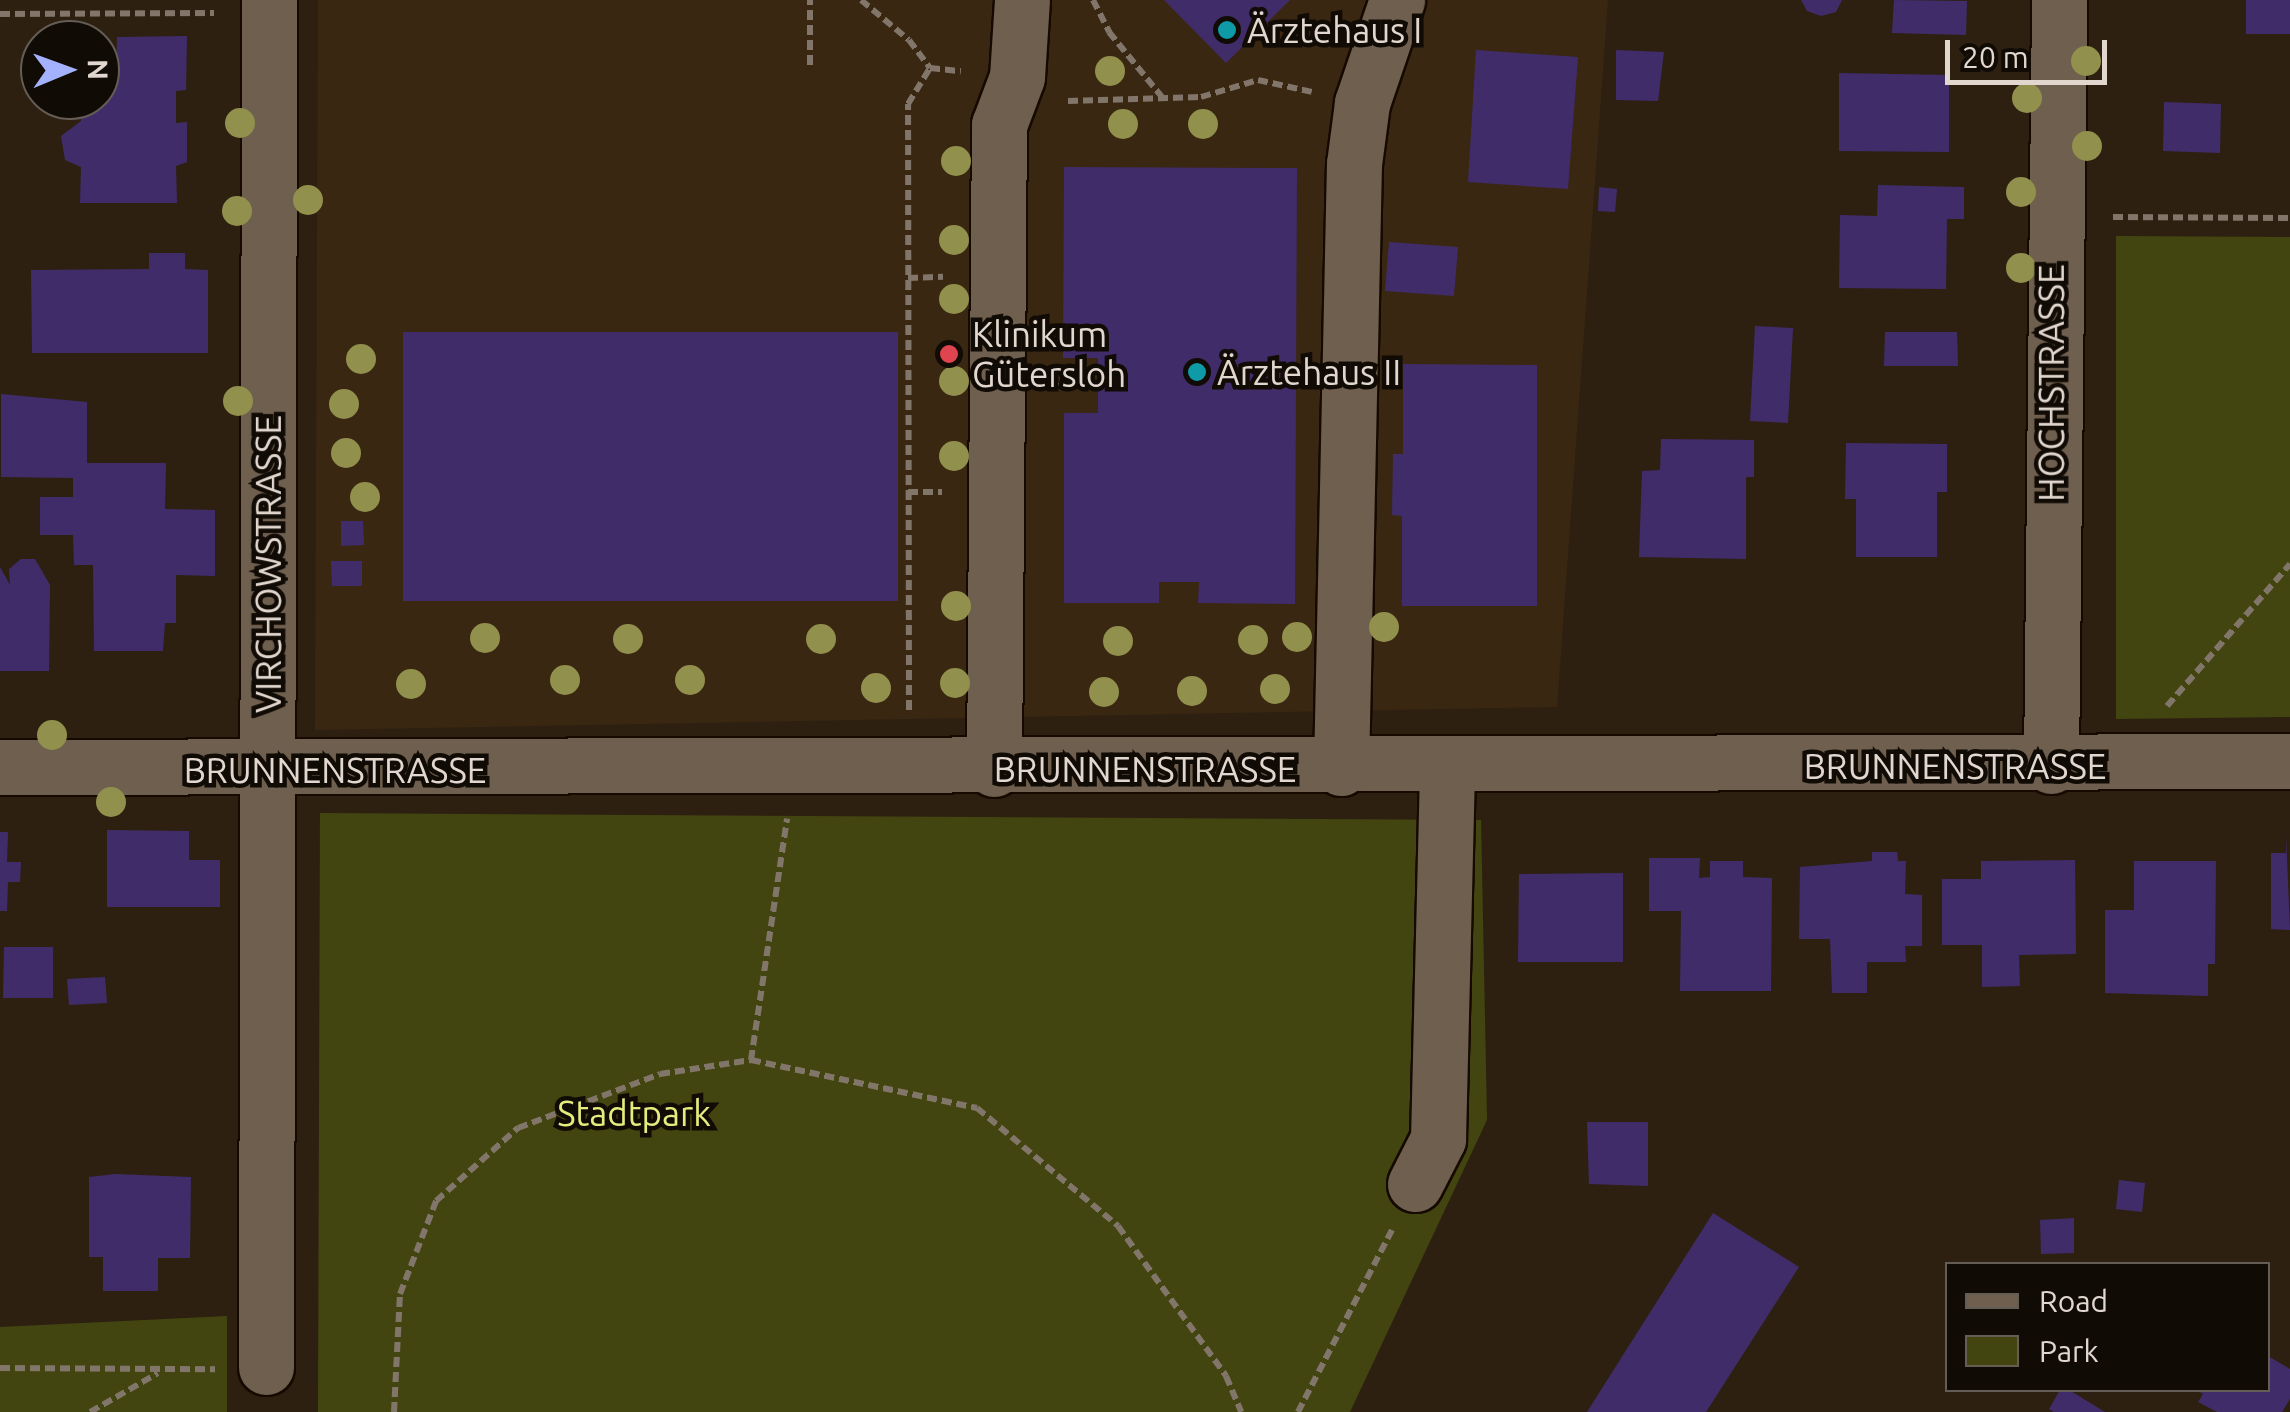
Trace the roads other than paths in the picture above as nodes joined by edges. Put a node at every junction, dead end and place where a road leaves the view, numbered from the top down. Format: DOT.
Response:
graph roads {
  1 [pos="1022,0"];
  2 [pos="1397,0"];
  3 [pos="2058,0"];
  4 [pos="269,7"];
  5 [pos="2290,761"];
  6 [pos="2051,766"];
  7 [pos="0,767"];
  8 [pos="1341,768"];
  9 [pos="1447,768"];
  10 [pos="994,769"];
  11 [pos="267,771"];
  12 [pos="1415,1184"];
  13 [pos="266,1367"];
  1 -- 10 [label="street"];
  2 -- 8 [label="street"];
  3 -- 6 [label="street, HOCHSTRASSE"];
  4 -- 11 [label="street, VIRCHOWSTRASSE"];
  5 -- 6 [label="street, BRUNNENSTRASSE"];
  6 -- 9 [label="street, BRUNNENSTRASSE"];
  7 -- 11 [label="street, BRUNNENSTRASSE"];
  8 -- 9 [label="street, BRUNNENSTRASSE"];
  8 -- 10 [label="street, BRUNNENSTRASSE"];
  9 -- 12 [label="street"];
  10 -- 11 [label="street, BRUNNENSTRASSE"];
  11 -- 13 [label="street, VIRCHOWSTRASSE"];
}
